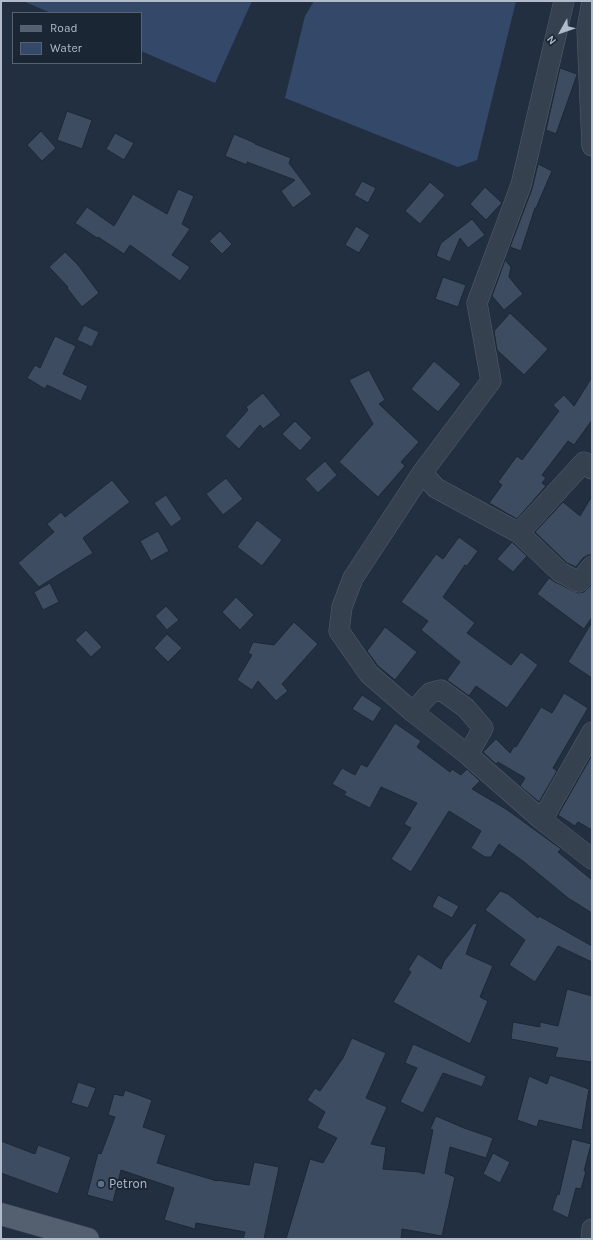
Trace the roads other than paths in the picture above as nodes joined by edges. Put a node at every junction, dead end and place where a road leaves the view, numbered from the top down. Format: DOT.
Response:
graph roads {
  1 [pos="564,1"];
  2 [pos="592,1"];
  3 [pos="592,146"];
  4 [pos="592,469"];
  5 [pos="422,474"];
  6 [pos="519,533"];
  7 [pos="592,566"];
  8 [pos="413,712"];
  9 [pos="592,732"];
  10 [pos="468,755"];
  11 [pos="542,820"];
  12 [pos="592,859"];
  13 [pos="1,1214"];
  14 [pos="592,1229"];
  15 [pos="88,1239"];
  16 [pos="591,1239"];
  1 -- 5 [label="street"];
  2 -- 3 [label="street"];
  4 -- 6 [label="street"];
  5 -- 6 [label="street"];
  5 -- 8 [label="street"];
  6 -- 7 [label="street"];
  8 -- 10 [label="street"];
  8 -- 10 [label="street"];
  9 -- 11 [label="street"];
  10 -- 11 [label="street"];
  11 -- 12 [label="street"];
  13 -- 15 [label="main road"];
  14 -- 16 [label="street"];
}
